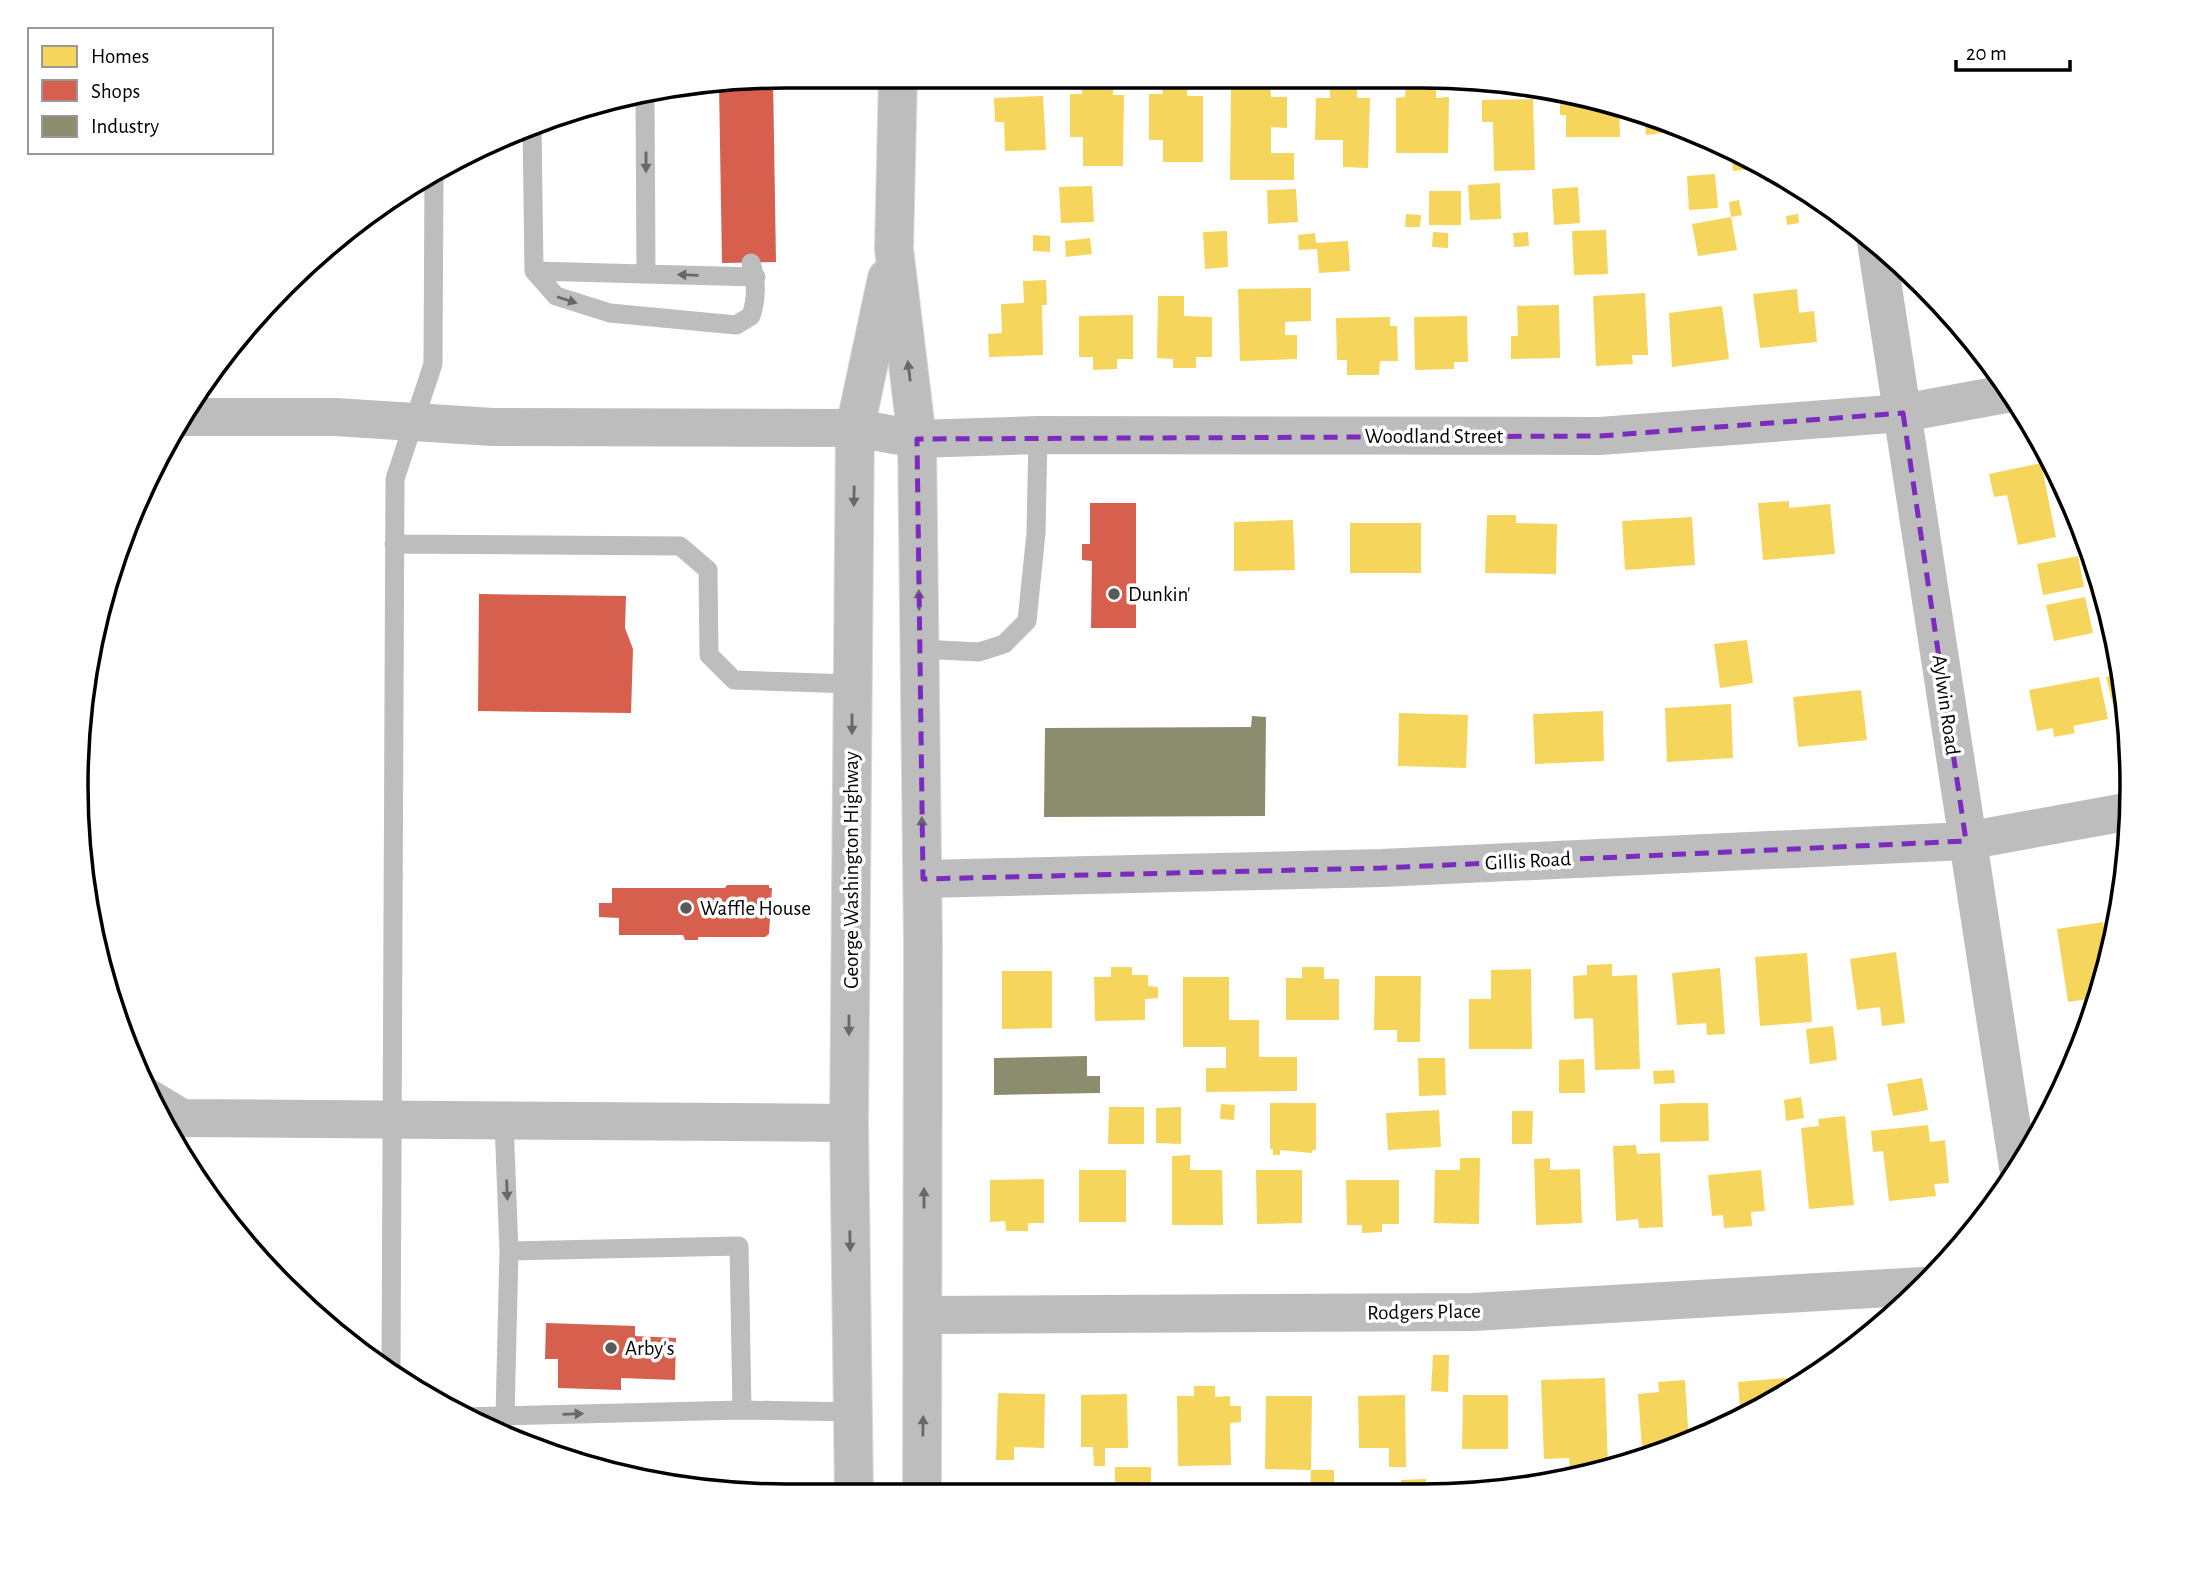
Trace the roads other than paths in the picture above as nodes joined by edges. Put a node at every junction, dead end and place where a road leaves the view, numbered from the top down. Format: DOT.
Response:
graph roads {
  1 [pos="898,88"];
  2 [pos="645,102"];
  3 [pos="532,136"];
  4 [pos="434,183"];
  5 [pos="894,249"];
  6 [pos="1878,257"];
  7 [pos="534,271"];
  8 [pos="646,274"];
  9 [pos="2001,395"];
  10 [pos="1903,412"];
  11 [pos="193,417"];
  12 [pos="414,422"];
  13 [pos="855,428"];
  14 [pos="1038,435"];
  15 [pos="917,439"];
  16 [pos="394,544"];
  17 [pos="920,649"];
  18 [pos="852,684"];
  19 [pos="2119,813"];
  20 [pos="1966,841"];
  21 [pos="923,880"];
  22 [pos="168,1109"];
  23 [pos="392,1121"];
  24 [pos="504,1122"];
  25 [pos="849,1123"];
  26 [pos="2016,1153"];
  27 [pos="509,1251"];
  28 [pos="1909,1287"];
  29 [pos="924,1315"];
  30 [pos="391,1362"];
  31 [pos="742,1410"];
  32 [pos="853,1412"];
  33 [pos="487,1416"];
  34 [pos="505,1416"];
  35 [pos="854,1484"];
  36 [pos="922,1484"];
  1 -- 5 [label="street, George Washington Highway"];
  2 -- 8 [label="lane, one-way"];
  3 -- 7 [label="lane"];
  4 -- 12 [label="lane"];
  5 -- 13 [label="street, George Washington Highway"];
  15 -- 5 [label="street, George Washington Highway, one-way"];
  6 -- 10 [label="street, Aylwin Road"];
  7 -- 8 [label="lane"];
  7 -- 8 [label="lane, one-way"];
  9 -- 10 [label="street, Woodland Street"];
  10 -- 14 [label="street, Woodland Street"];
  10 -- 20 [label="street, Aylwin Road"];
  11 -- 12 [label="street, Woodland Street"];
  12 -- 13 [label="street, Woodland Street"];
  12 -- 16 [label="lane"];
  13 -- 15 [label="street, Woodland Street"];
  13 -- 18 [label="street, George Washington Highway, one-way"];
  14 -- 15 [label="street, Woodland Street"];
  14 -- 17 [label="lane"];
  17 -- 15 [label="street, George Washington Highway, one-way"];
  16 -- 18 [label="lane"];
  16 -- 23 [label="lane"];
  21 -- 17 [label="street, George Washington Highway, one-way"];
  18 -- 25 [label="street, George Washington Highway, one-way"];
  19 -- 20 [label="street, Gillis Road"];
  20 -- 21 [label="street, Gillis Road"];
  20 -- 26 [label="street, Aylwin Road"];
  29 -- 21 [label="street, George Washington Highway, one-way"];
  22 -- 23 [label="street"];
  23 -- 24 [label="street"];
  23 -- 30 [label="lane"];
  24 -- 25 [label="street"];
  24 -- 27 [label="lane, one-way"];
  25 -- 32 [label="street, George Washington Highway, one-way"];
  27 -- 31 [label="lane"];
  27 -- 34 [label="lane"];
  28 -- 29 [label="street, Rodgers Place"];
  36 -- 29 [label="street, George Washington Highway, one-way"];
  31 -- 32 [label="lane"];
  34 -- 31 [label="lane, one-way"];
  32 -- 35 [label="street, George Washington Highway"];
  33 -- 34 [label="lane"];
}
